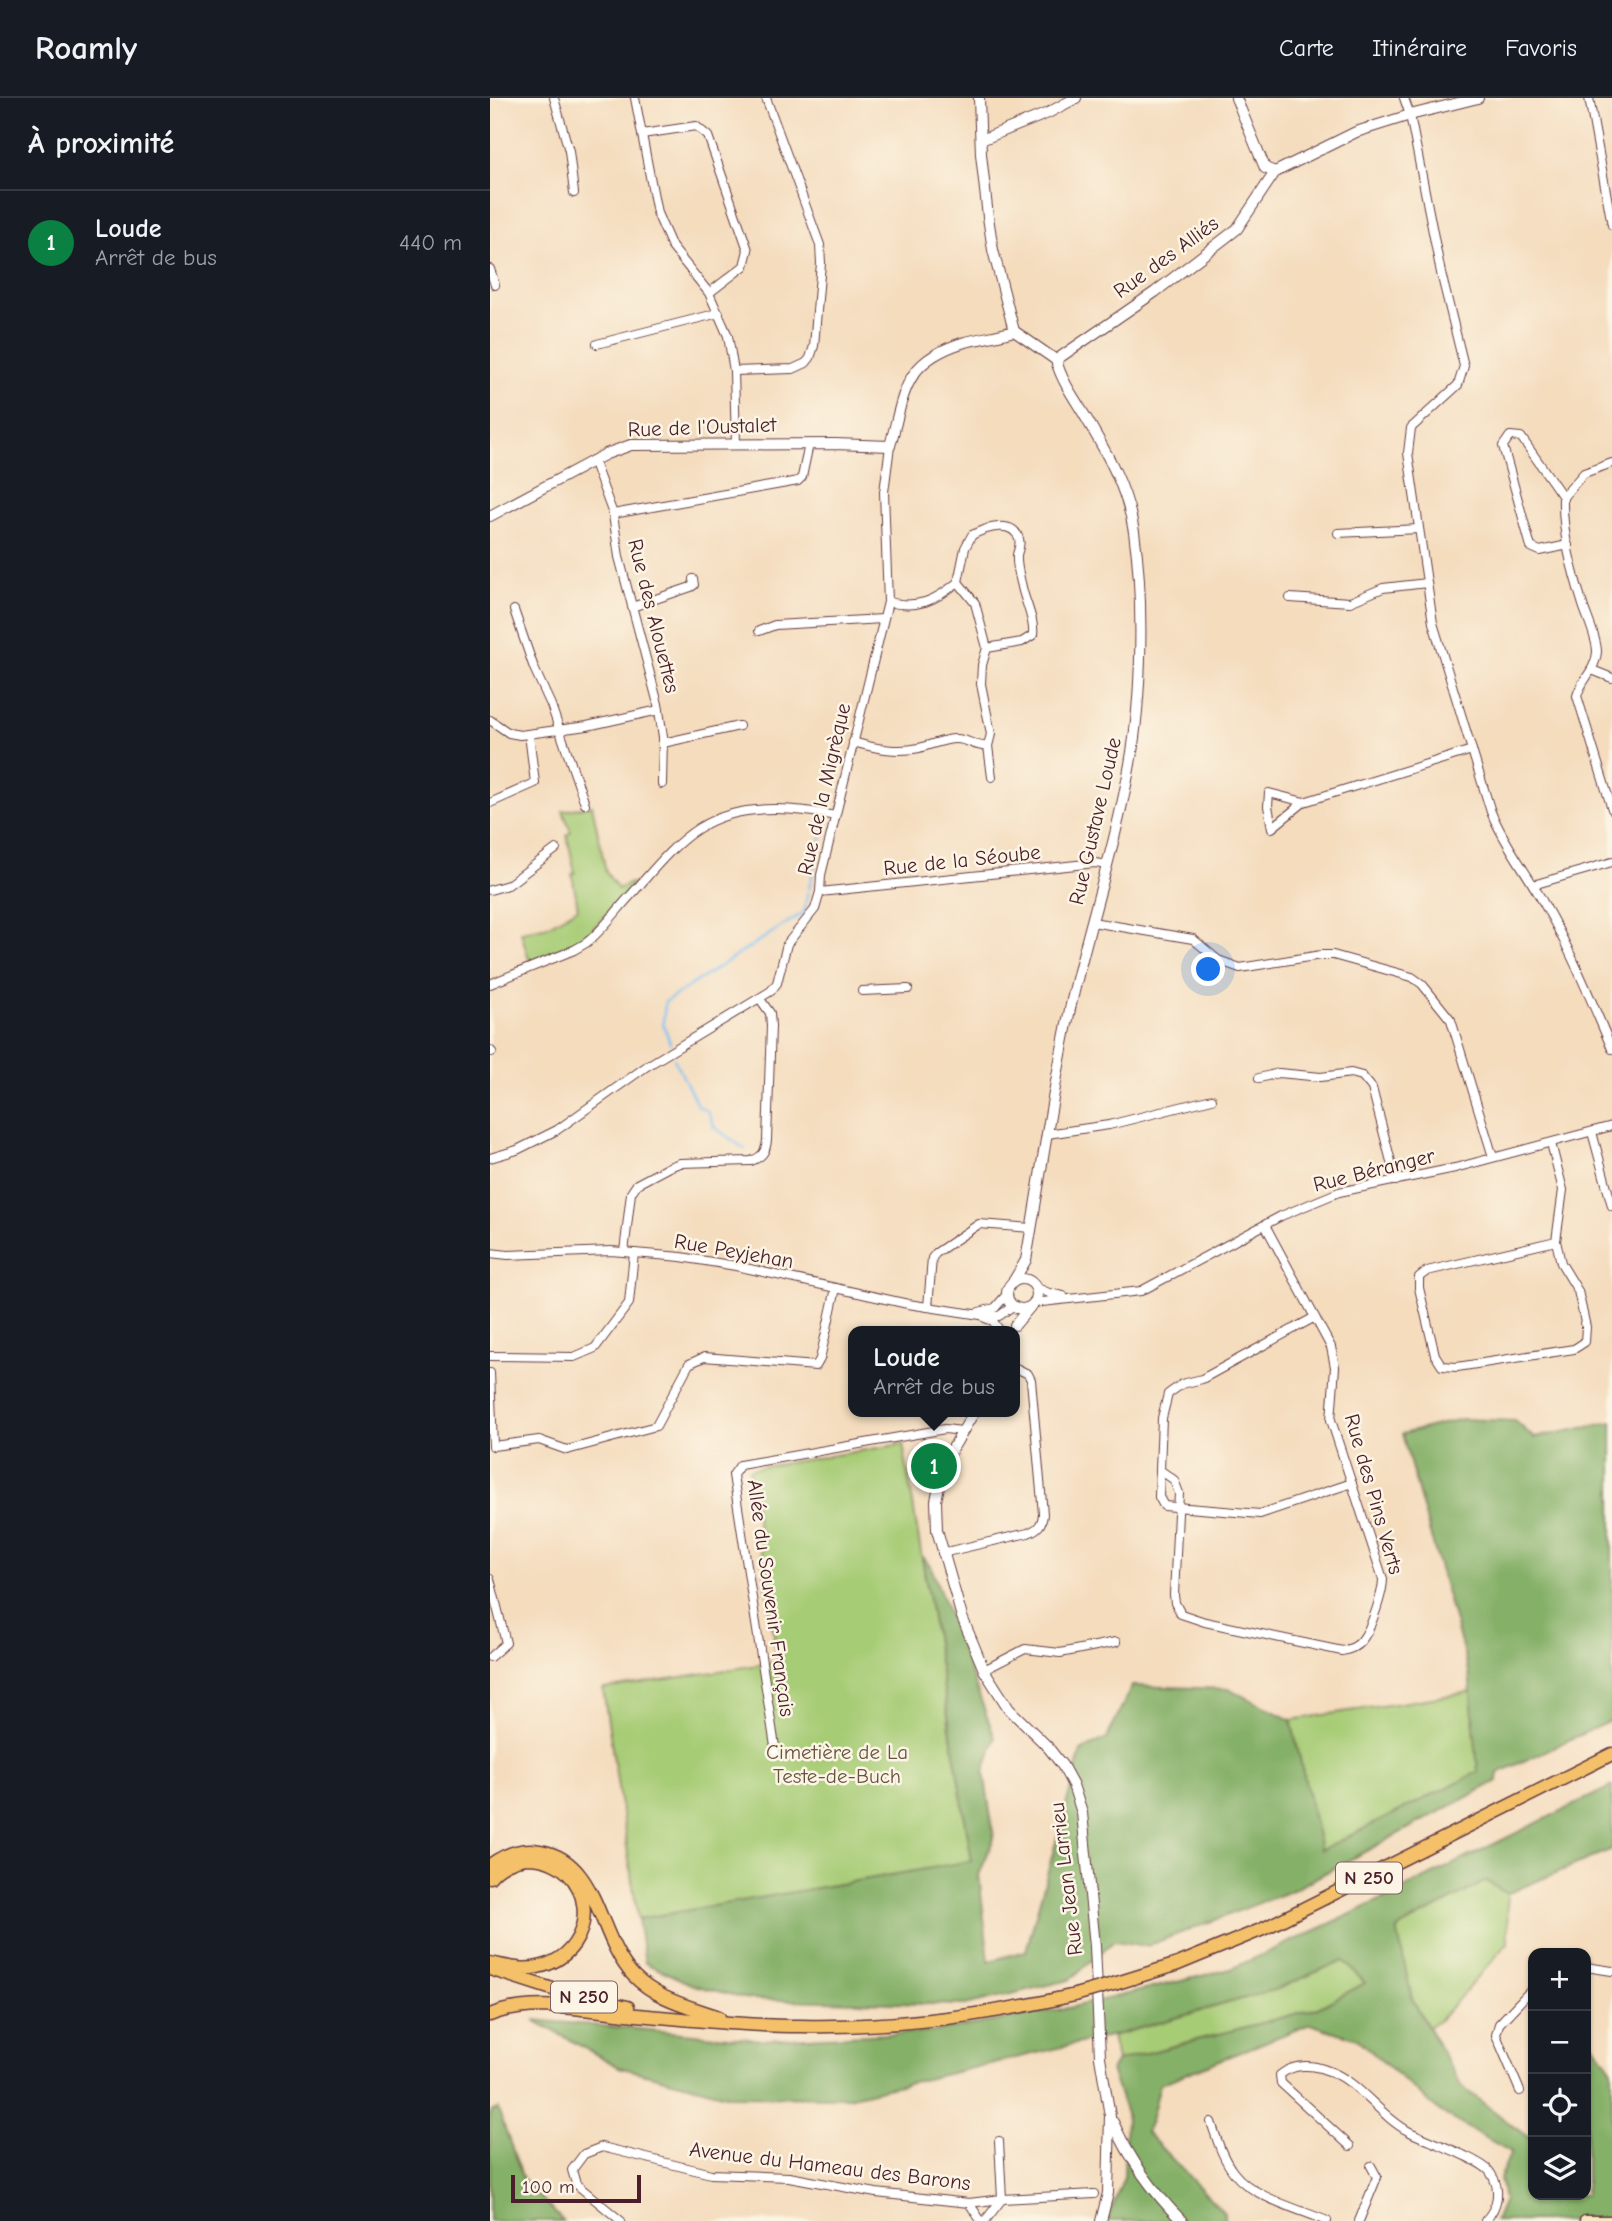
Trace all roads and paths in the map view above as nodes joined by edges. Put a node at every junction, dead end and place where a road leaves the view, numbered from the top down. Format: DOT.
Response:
graph roads {
  1 [pos="554,98"];
  2 [pos="635,98"];
  3 [pos="766,98"];
  4 [pos="979,98"];
  5 [pos="1076,98"];
  6 [pos="1236,98"];
  7 [pos="1404,98"];
  8 [pos="1478,98"];
  9 [pos="1589,98"];
  10 [pos="1464,100"];
  11 [pos="1410,115"];
  12 [pos="642,134"];
  13 [pos="981,140"];
  14 [pos="1275,173"];
  15 [pos="574,193"];
  16 [pos="1612,225"];
  17 [pos="490,269"];
  18 [pos="495,285"];
  19 [pos="709,293"];
  20 [pos="719,313"];
  21 [pos="1014,331"];
  22 [pos="597,344"];
  23 [pos="1056,360"];
  24 [pos="734,371"];
  25 [pos="736,444"];
  26 [pos="809,444"];
  27 [pos="890,446"];
  28 [pos="593,460"];
  29 [pos="1612,463"];
  30 [pos="1563,497"];
  31 [pos="613,514"];
  32 [pos="490,516"];
  33 [pos="1419,529"];
  34 [pos="1338,533"];
  35 [pos="1568,545"];
  36 [pos="693,579"];
  37 [pos="958,582"];
  38 [pos="1427,583"];
  39 [pos="1290,598"];
  40 [pos="888,602"];
  41 [pos="632,607"];
  42 [pos="514,610"];
  43 [pos="883,619"];
  44 [pos="759,631"];
  45 [pos="987,648"];
  46 [pos="1592,670"];
  47 [pos="1612,678"];
  48 [pos="659,710"];
  49 [pos="490,720"];
  50 [pos="740,726"];
  51 [pos="560,730"];
  52 [pos="529,734"];
  53 [pos="853,742"];
  54 [pos="663,743"];
  55 [pos="988,746"];
  56 [pos="1472,750"];
  57 [pos="992,777"];
  58 [pos="662,784"];
  59 [pos="1304,802"];
  60 [pos="490,803"];
  61 [pos="585,804"];
  62 [pos="1612,809"];
  63 [pos="835,816"];
  64 [pos="556,849"];
  65 [pos="1612,862"];
  66 [pos="1108,865"];
  67 [pos="1533,886"];
  68 [pos="490,890"];
  69 [pos="820,892"];
  70 [pos="1092,922"];
  71 [pos="490,984"];
  72 [pos="908,989"];
  73 [pos="862,991"];
  74 [pos="760,999"];
  75 [pos="1612,1049"];
  76 [pos="1259,1078"];
  77 [pos="1212,1100"];
  78 [pos="1612,1126"];
  79 [pos="1592,1132"];
  80 [pos="1047,1134"];
  81 [pos="1550,1143"];
  82 [pos="1493,1157"];
  83 [pos="490,1158"];
  84 [pos="1396,1181"];
  85 [pos="1612,1206"];
  86 [pos="1265,1225"];
  87 [pos="1032,1228"];
  88 [pos="1556,1241"];
  89 [pos="490,1252"];
  90 [pos="624,1252"];
  91 [pos="634,1253"];
  92 [pos="1026,1260"];
  93 [pos="1013,1282"];
  94 [pos="1033,1285"];
  95 [pos="836,1288"];
  96 [pos="1007,1294"];
  97 [pos="1077,1298"];
  98 [pos="1033,1304"];
  99 [pos="1013,1306"];
  100 [pos="928,1307"];
  101 [pos="969,1312"];
  102 [pos="1315,1317"];
  103 [pos="996,1326"];
  104 [pos="1013,1326"];
  105 [pos="1014,1326"];
  106 [pos="490,1356"];
  107 [pos="1020,1370"];
  108 [pos="490,1373"];
  109 [pos="971,1417"];
  110 [pos="962,1431"];
  111 [pos="491,1449"];
  112 [pos="1160,1470"];
  113 [pos="1352,1483"];
  114 [pos="1178,1509"];
  115 [pos="942,1553"];
  116 [pos="490,1579"];
  117 [pos="1116,1642"];
  118 [pos="490,1657"];
  119 [pos="984,1670"];
  120 [pos="776,1753"];
  121 [pos="1612,1755"];
  122 [pos="490,1865"];
  123 [pos="490,1877"];
  124 [pos="490,1963"];
  125 [pos="490,1969"];
  126 [pos="1591,1969"];
  127 [pos="1612,1971"];
  128 [pos="1528,1993"];
  129 [pos="490,2015"];
  130 [pos="680,2019"];
  131 [pos="739,2023"];
  132 [pos="1520,2091"];
  133 [pos="1110,2116"];
  134 [pos="1211,2122"];
  135 [pos="999,2141"];
  136 [pos="1350,2146"];
  137 [pos="1371,2166"];
  138 [pos="1094,2194"];
  139 [pos="1002,2199"];
  140 [pos="969,2203"];
  141 [pos="621,2221"];
  142 [pos="983,2221"];
  143 [pos="1101,2221"];
  144 [pos="1182,2221"];
  145 [pos="1327,2221"];
  146 [pos="1359,2221"];
  147 [pos="1485,2221"];
  148 [pos="1584,2221"];
  149 [pos="1612,2221"];
  1 -- 15 [label="street"];
  2 -- 12 [label="street"];
  3 -- 24 [label="street"];
  4 -- 13 [label="street"];
  5 -- 13 [label="street"];
  6 -- 14 [label="street"];
  7 -- 11 [label="street"];
  8 -- 10 [label="street, Rue des Alliés"];
  9 -- 16 [label="street"];
  10 -- 11 [label="street, Rue des Alliés"];
  11 -- 14 [label="street, Rue des Alliés"];
  11 -- 33 [label="street"];
  12 -- 19 [label="street"];
  12 -- 19 [label="street"];
  13 -- 21 [label="street"];
  14 -- 23 [label="street, Rue des Alliés"];
  17 -- 18 [label="street"];
  19 -- 20 [label="street"];
  20 -- 22 [label="street"];
  20 -- 24 [label="street"];
  21 -- 23 [label="street"];
  21 -- 27 [label="street, Rue de la Migrèque"];
  23 -- 66 [label="street, Rue Gustave Loude"];
  24 -- 25 [label="street"];
  25 -- 26 [label="street, Rue de l'Oustalet"];
  25 -- 28 [label="street, Rue de l'Oustalet"];
  26 -- 27 [label="street, Rue de l'Oustalet"];
  26 -- 31 [label="street"];
  27 -- 40 [label="street, Rue de la Migrèque"];
  28 -- 31 [label="street, Rue des Alouettes"];
  28 -- 32 [label="street, Rue de l'Oustalet"];
  29 -- 30 [label="street"];
  30 -- 35 [label="street"];
  30 -- 35 [label="street"];
  31 -- 41 [label="street, Rue des Alouettes"];
  33 -- 34 [label="street"];
  33 -- 38 [label="street"];
  35 -- 46 [label="street"];
  36 -- 41 [label="street"];
  37 -- 40 [label="street"];
  37 -- 45 [label="street"];
  37 -- 45 [label="street"];
  38 -- 39 [label="street"];
  38 -- 56 [label="street"];
  40 -- 43 [label="street, Rue de la Migrèque"];
  41 -- 48 [label="street, Rue des Alouettes"];
  42 -- 51 [label="street"];
  43 -- 44 [label="street"];
  43 -- 53 [label="street, Rue de la Migrèque"];
  45 -- 55 [label="street"];
  46 -- 47 [label="street"];
  46 -- 62 [label="street"];
  48 -- 51 [label="street"];
  48 -- 54 [label="street, Rue des Alouettes"];
  49 -- 52 [label="street"];
  50 -- 54 [label="street"];
  51 -- 52 [label="street"];
  51 -- 61 [label="street"];
  52 -- 60 [label="street"];
  53 -- 55 [label="street"];
  53 -- 63 [label="street, Rue de la Migrèque"];
  54 -- 58 [label="street, Rue des Alouettes"];
  55 -- 57 [label="street"];
  56 -- 59 [label="street"];
  56 -- 67 [label="street"];
  59 -- 59 [label="street"];
  63 -- 69 [label="street, Rue de la Migrèque"];
  63 -- 71 [label="street"];
  64 -- 68 [label="street"];
  65 -- 67 [label="street"];
  66 -- 69 [label="street, Rue de la Séoube"];
  66 -- 70 [label="street, Rue Gustave Loude"];
  67 -- 75 [label="street"];
  69 -- 74 [label="street, Rue de la Migrèque"];
  70 -- 80 [label="street, Rue Gustave Loude"];
  70 -- 82 [label="street"];
  72 -- 73 [label="street"];
  74 -- 83 [label="street, Rue de la Migrèque"];
  74 -- 90 [label="street"];
  76 -- 84 [label="street"];
  77 -- 80 [label="street"];
  78 -- 79 [label="street, Rue Béranger"];
  79 -- 81 [label="street, Rue Béranger"];
  79 -- 85 [label="street"];
  80 -- 87 [label="street, Rue Gustave Loude"];
  81 -- 82 [label="street, Rue Béranger"];
  81 -- 88 [label="street"];
  82 -- 84 [label="street, Rue Béranger"];
  84 -- 86 [label="street, Rue Béranger"];
  86 -- 97 [label="street, Rue Béranger"];
  86 -- 102 [label="street, Rue des Pins Verts"];
  87 -- 92 [label="street, Rue Gustave Loude"];
  87 -- 100 [label="street"];
  88 -- 88 [label="street"];
  89 -- 90 [label="street, Rue Peyjehan"];
  90 -- 91 [label="street, Rue Peyjehan"];
  91 -- 95 [label="street, Rue Peyjehan"];
  91 -- 106 [label="street"];
  92 -- 93 [label="street, Rue Gustave Loude"];
  92 -- 94 [label="street, Rue Gustave Loude"];
  93 -- 94 [label="street"];
  93 -- 96 [label="street"];
  94 -- 97 [label="street, Rue Béranger"];
  94 -- 98 [label="street"];
  95 -- 100 [label="street, Rue Peyjehan"];
  95 -- 111 [label="street"];
  96 -- 99 [label="street"];
  96 -- 101 [label="street, Rue Peyjehan"];
  97 -- 98 [label="street, Rue Béranger"];
  98 -- 99 [label="street"];
  98 -- 105 [label="street"];
  99 -- 101 [label="street, Rue Peyjehan"];
  99 -- 104 [label="street"];
  100 -- 101 [label="street, Rue Peyjehan"];
  101 -- 103 [label="street, Rue Peyjehan"];
  102 -- 112 [label="street"];
  102 -- 113 [label="street, Rue des Pins Verts"];
  107 -- 115 [label="street"];
  108 -- 111 [label="street"];
  109 -- 110 [label="street, Rue Jean Larrieu"];
  110 -- 115 [label="street, Rue Jean Larrieu"];
  110 -- 120 [label="street, Allée du Souvenir Français"];
  112 -- 114 [label="street, Rue des Pins Verts"];
  112 -- 114 [label="street"];
  113 -- 114 [label="street"];
  113 -- 114 [label="street, Rue des Pins Verts"];
  115 -- 119 [label="street, Rue Jean Larrieu"];
  116 -- 118 [label="street"];
  117 -- 119 [label="street"];
  119 -- 133 [label="street, Rue Jean Larrieu"];
  121 -- 131 [label="main road, N 250, bridge"];
  122 -- 131 [label="main road"];
  123 -- 124 [label="main road"];
  125 -- 130 [label="main road, N 250"];
  126 -- 127 [label="street"];
  128 -- 132 [label="street"];
  129 -- 130 [label="main road"];
  130 -- 131 [label="main road, N 250"];
  133 -- 143 [label="street, Rue Jean Larrieu"];
  133 -- 144 [label="street"];
  134 -- 145 [label="street"];
  135 -- 139 [label="street"];
  136 -- 147 [label="street"];
  137 -- 146 [label="street"];
  138 -- 139 [label="street, Avenue du Hameau des Barons"];
  139 -- 140 [label="street, Avenue du Hameau des Barons"];
  139 -- 142 [label="street"];
  140 -- 141 [label="street, Avenue du Hameau des Barons"];
  140 -- 142 [label="street"];
  148 -- 149 [label="main road"];
}
